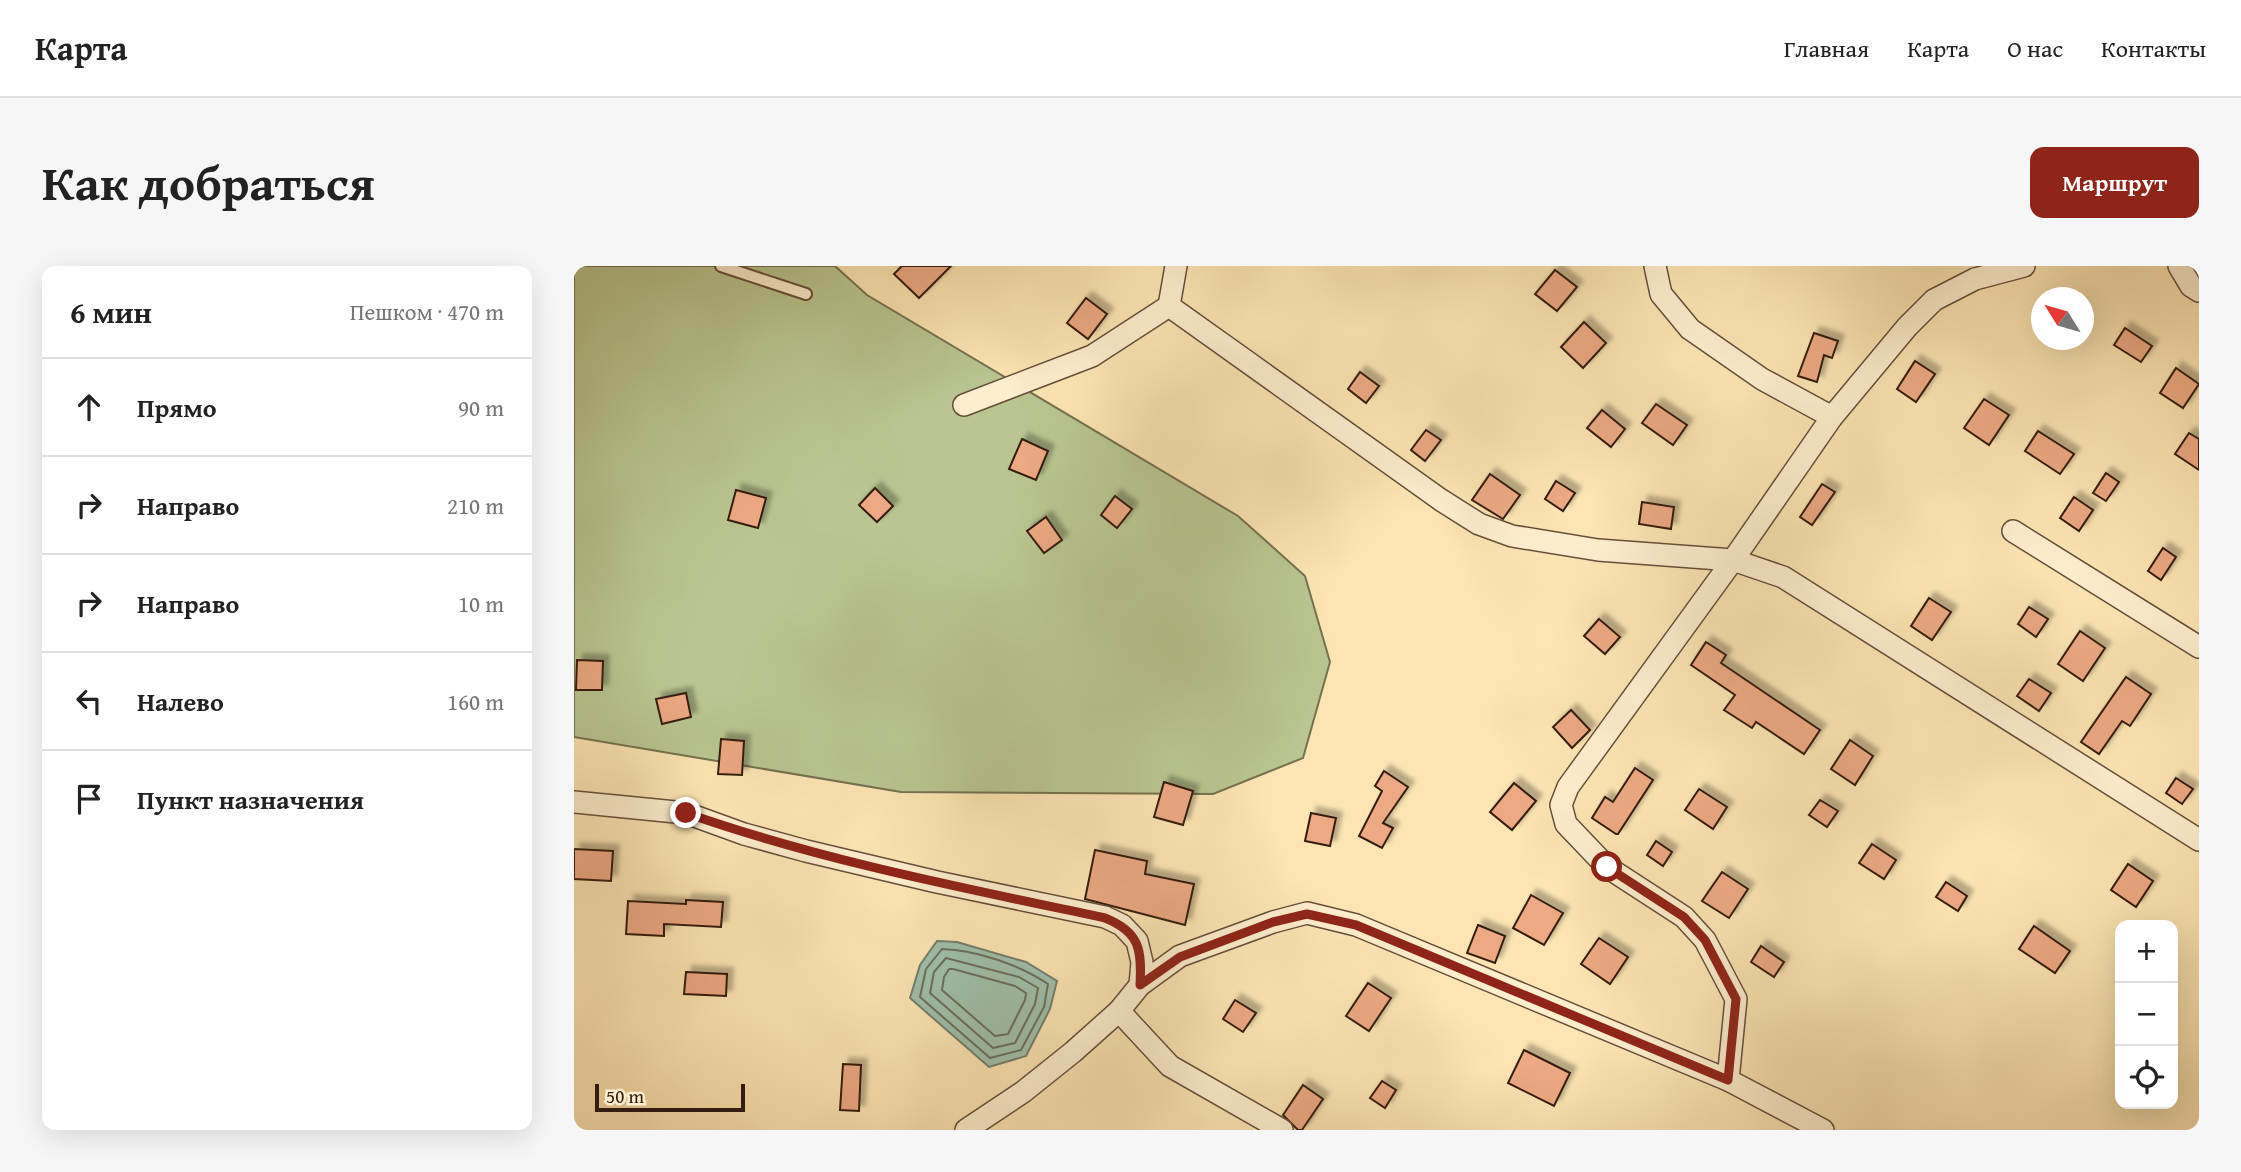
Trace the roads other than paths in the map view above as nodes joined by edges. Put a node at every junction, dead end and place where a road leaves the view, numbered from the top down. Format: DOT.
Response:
graph roads {
  1 [pos="721,266"];
  2 [pos="1176,266"];
  3 [pos="1655,266"];
  4 [pos="2024,266"];
  5 [pos="2179,266"];
  6 [pos="2199,291"];
  7 [pos="806,294"];
  8 [pos="1169,306"];
  9 [pos="964,405"];
  10 [pos="1832,417"];
  11 [pos="2013,531"];
  12 [pos="1733,560"];
  13 [pos="2199,648"];
  14 [pos="574,802"];
  15 [pos="2199,840"];
  16 [pos="1140,985"];
  17 [pos="1119,1011"];
  18 [pos="1728,1080"];
  19 [pos="966,1130"];
  20 [pos="1282,1130"];
  21 [pos="1822,1130"];
  1 -- 7 [label="lane"];
  2 -- 8 [label="street"];
  3 -- 10 [label="street"];
  4 -- 10 [label="street"];
  5 -- 6 [label="street"];
  8 -- 9 [label="street"];
  8 -- 12 [label="street"];
  10 -- 12 [label="street"];
  11 -- 13 [label="street"];
  12 -- 15 [label="street"];
  12 -- 18 [label="street"];
  14 -- 16 [label="street"];
  16 -- 17 [label="street"];
  16 -- 18 [label="street"];
  17 -- 19 [label="street"];
  17 -- 20 [label="street"];
  18 -- 21 [label="street"];
}
